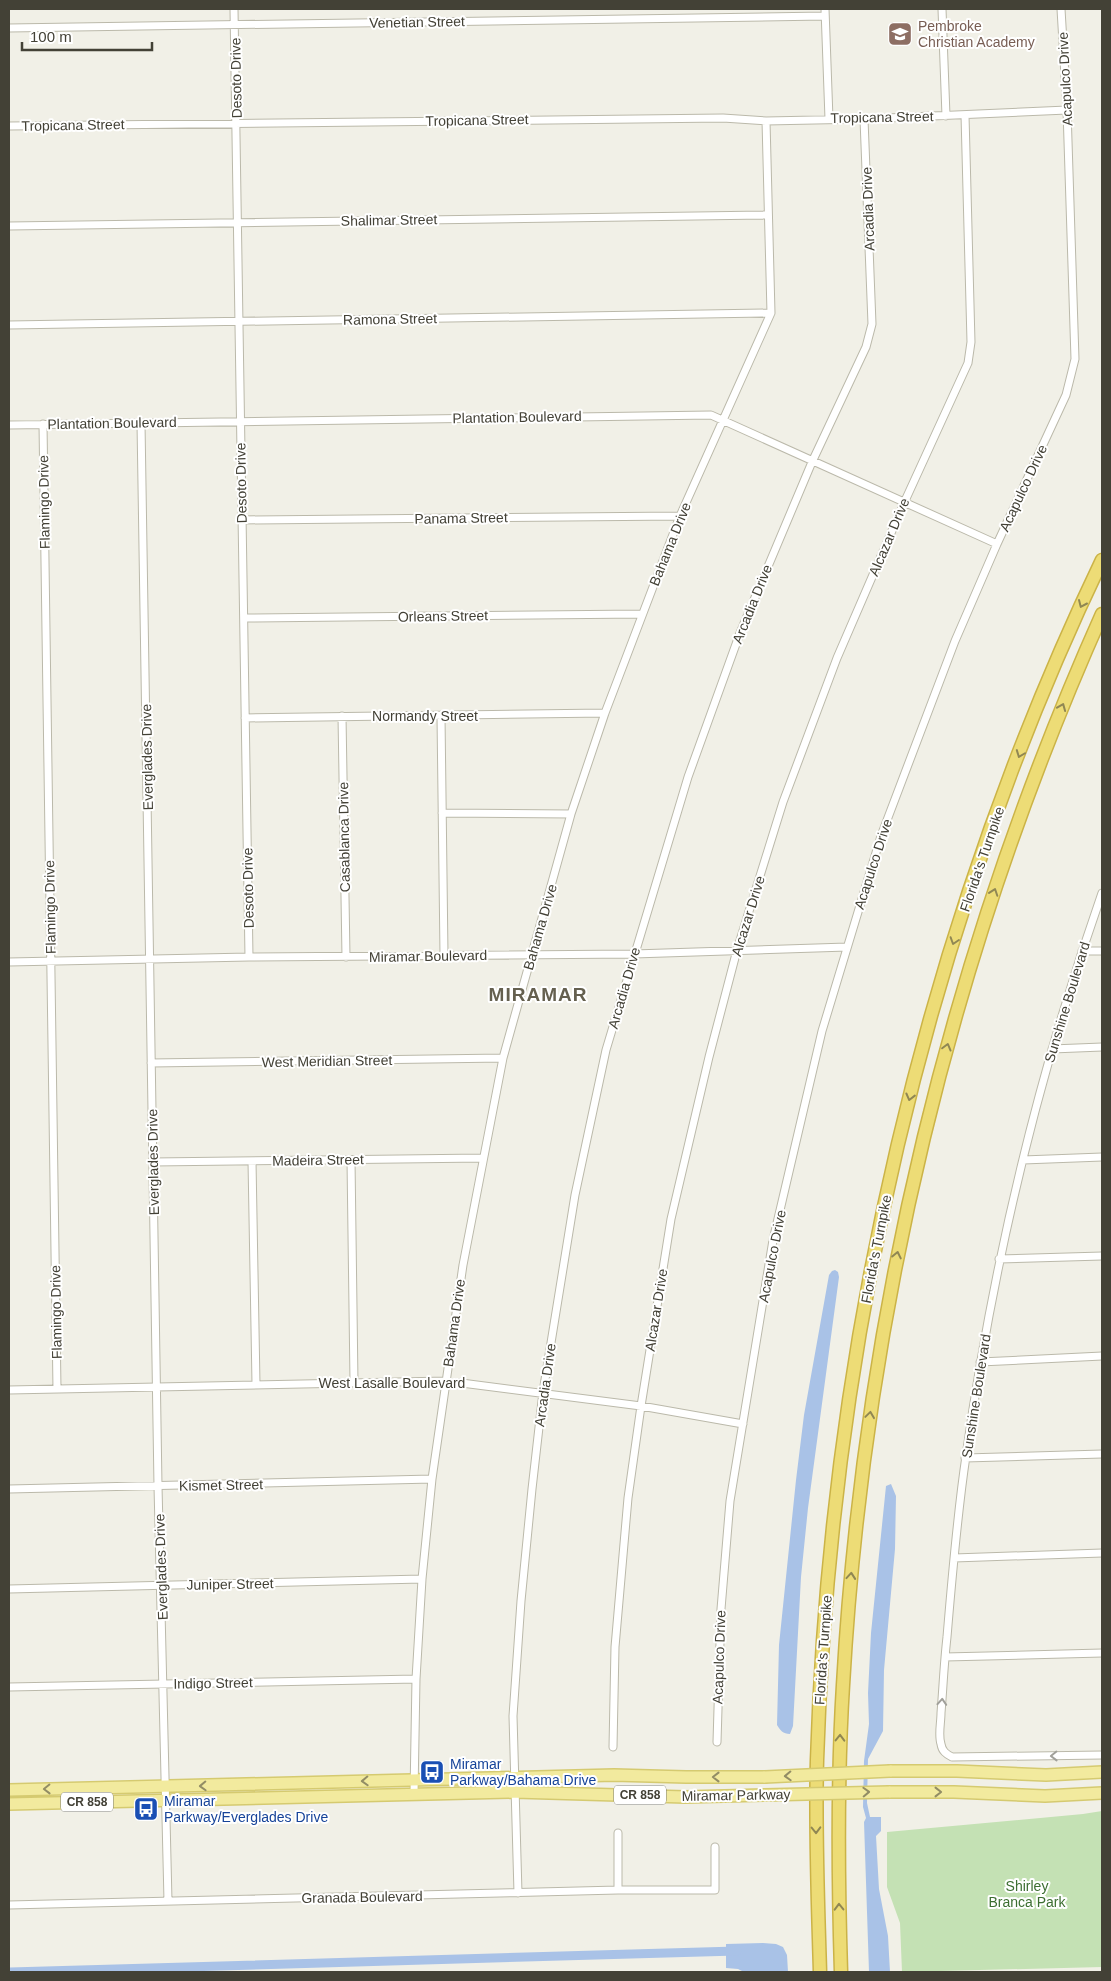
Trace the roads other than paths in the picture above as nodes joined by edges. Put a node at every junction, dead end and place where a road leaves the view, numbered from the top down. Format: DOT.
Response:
graph roads {
  1 [pos="234,9"];
  2 [pos="942,9"];
  3 [pos="1061,9"];
  4 [pos="825,12"];
  5 [pos="234,25"];
  6 [pos="9,28"];
  7 [pos="1067,110"];
  8 [pos="965,115"];
  9 [pos="946,116"];
  10 [pos="829,119"];
  11 [pos="864,119"];
  12 [pos="766,121"];
  13 [pos="237,123"];
  14 [pos="9,126"];
  15 [pos="768,215"];
  16 [pos="237,222"];
  17 [pos="9,226"];
  18 [pos="771,314"];
  19 [pos="240,322"];
  20 [pos="9,325"];
  21 [pos="724,419"];
  22 [pos="240,421"];
  23 [pos="141,423"];
  24 [pos="43,424"];
  25 [pos="9,425"];
  26 [pos="812,462"];
  27 [pos="904,503"];
  28 [pos="680,516"];
  29 [pos="241,520"];
  30 [pos="997,544"];
  31 [pos="1102,560"];
  32 [pos="642,614"];
  33 [pos="1102,614"];
  34 [pos="244,618"];
  35 [pos="605,713"];
  36 [pos="342,716"];
  37 [pos="441,716"];
  38 [pos="245,718"];
  39 [pos="442,813"];
  40 [pos="571,814"];
  41 [pos="1102,893"];
  42 [pos="847,947"];
  43 [pos="737,950"];
  44 [pos="1082,951"];
  45 [pos="1102,951"];
  46 [pos="634,954"];
  47 [pos="444,955"];
  48 [pos="532,955"];
  49 [pos="249,957"];
  50 [pos="346,957"];
  51 [pos="150,960"];
  52 [pos="9,962"];
  53 [pos="50,962"];
  54 [pos="1102,1047"];
  55 [pos="1052,1048"];
  56 [pos="504,1058"];
  57 [pos="151,1063"];
  58 [pos="1102,1157"];
  59 [pos="483,1158"];
  60 [pos="352,1160"];
  61 [pos="1022,1160"];
  62 [pos="252,1161"];
  63 [pos="153,1162"];
  64 [pos="1102,1256"];
  65 [pos="999,1259"];
  66 [pos="1102,1356"];
  67 [pos="980,1362"];
  68 [pos="446,1381"];
  69 [pos="354,1382"];
  70 [pos="256,1384"];
  71 [pos="157,1387"];
  72 [pos="57,1389"];
  73 [pos="9,1390"];
  74 [pos="543,1392"];
  75 [pos="641,1406"];
  76 [pos="743,1424"];
  77 [pos="1102,1454"];
  78 [pos="965,1458"];
  79 [pos="432,1479"];
  80 [pos="158,1486"];
  81 [pos="9,1490"];
  82 [pos="1102,1553"];
  83 [pos="954,1558"];
  84 [pos="422,1579"];
  85 [pos="161,1585"];
  86 [pos="9,1589"];
  87 [pos="1102,1653"];
  88 [pos="945,1657"];
  89 [pos="416,1679"];
  90 [pos="164,1684"];
  91 [pos="9,1687"];
  92 [pos="716,1742"];
  93 [pos="613,1747"];
  94 [pos="1102,1755"];
  95 [pos="1102,1772"];
  96 [pos="515,1777"];
  97 [pos="414,1779"];
  98 [pos="165,1787"];
  99 [pos="9,1790"];
  100 [pos="516,1792"];
  101 [pos="1102,1793"];
  102 [pos="414,1794"];
  103 [pos="166,1800"];
  104 [pos="9,1804"];
  105 [pos="618,1833"];
  106 [pos="715,1847"];
  107 [pos="618,1890"];
  108 [pos="518,1894"];
  109 [pos="168,1900"];
  110 [pos="9,1905"];
  111 [pos="820,1972"];
  112 [pos="841,1972"];
  1 -- 5 [label="street, Desoto Drive"];
  2 -- 9 [label="street"];
  3 -- 7 [label="street, Acapulco Drive"];
  4 -- 5 [label="street, Venetian Street"];
  4 -- 10 [label="street"];
  5 -- 6 [label="street, Venetian Street"];
  5 -- 13 [label="street, Desoto Drive"];
  7 -- 8 [label="street, Tropicana Street"];
  7 -- 30 [label="street, Acapulco Drive"];
  8 -- 9 [label="street, Tropicana Street"];
  8 -- 27 [label="street, Alcazar Drive"];
  9 -- 11 [label="street, Tropicana Street"];
  10 -- 11 [label="street, Tropicana Street"];
  10 -- 12 [label="street, Tropicana Street"];
  11 -- 26 [label="street, Arcadia Drive"];
  12 -- 13 [label="street, Tropicana Street"];
  12 -- 15 [label="street, Bahama Drive"];
  13 -- 14 [label="street, Tropicana Street"];
  13 -- 16 [label="street, Desoto Drive"];
  15 -- 16 [label="street, Shalimar Street"];
  15 -- 18 [label="street, Bahama Drive"];
  16 -- 17 [label="street, Shalimar Street"];
  16 -- 19 [label="street, Desoto Drive"];
  18 -- 19 [label="street, Ramona Street"];
  18 -- 21 [label="street, Bahama Drive"];
  19 -- 20 [label="street, Ramona Street"];
  19 -- 22 [label="street, Desoto Drive"];
  21 -- 22 [label="street, Plantation Boulevard"];
  21 -- 26 [label="street, Plantation Boulevard"];
  21 -- 28 [label="street, Bahama Drive"];
  22 -- 23 [label="street, Plantation Boulevard"];
  22 -- 29 [label="street, Desoto Drive"];
  23 -- 24 [label="street, Plantation Boulevard"];
  23 -- 51 [label="street, Everglades Drive"];
  24 -- 25 [label="street, Plantation Boulevard"];
  24 -- 53 [label="street, Flamingo Drive"];
  26 -- 27 [label="street, Plantation Boulevard"];
  26 -- 46 [label="street, Arcadia Drive"];
  27 -- 30 [label="street, Plantation Boulevard"];
  27 -- 43 [label="street, Alcazar Drive"];
  28 -- 29 [label="street, Panama Street"];
  28 -- 32 [label="street, Bahama Drive"];
  29 -- 34 [label="street, Desoto Drive"];
  30 -- 42 [label="street, Acapulco Drive"];
  31 -- 111 [label="highway, Florida's Turnpike, one-way"];
  32 -- 34 [label="street, Orleans Street"];
  32 -- 35 [label="street, Bahama Drive"];
  112 -- 33 [label="highway, Florida's Turnpike, one-way"];
  34 -- 38 [label="street, Desoto Drive"];
  35 -- 37 [label="street, Normandy Street"];
  35 -- 40 [label="street, Bahama Drive"];
  36 -- 37 [label="street, Normandy Street"];
  36 -- 38 [label="street, Normandy Street"];
  36 -- 50 [label="street, Casablanca Drive"];
  37 -- 39 [label="street"];
  38 -- 49 [label="street, Desoto Drive"];
  39 -- 40 [label="street"];
  39 -- 47 [label="street"];
  40 -- 48 [label="street, Bahama Drive"];
  41 -- 44 [label="street, Sunshine Boulevard"];
  42 -- 43 [label="street, Miramar Boulevard"];
  42 -- 76 [label="street, Acapulco Drive"];
  43 -- 46 [label="street, Miramar Boulevard"];
  43 -- 75 [label="street, Alcazar Drive"];
  44 -- 45 [label="street"];
  44 -- 55 [label="street, Sunshine Boulevard"];
  46 -- 48 [label="street, Miramar Boulevard"];
  46 -- 74 [label="street, Arcadia Drive"];
  47 -- 48 [label="street, Miramar Boulevard"];
  47 -- 50 [label="street, Miramar Boulevard"];
  48 -- 56 [label="street, Bahama Drive"];
  49 -- 50 [label="street, Miramar Boulevard"];
  49 -- 51 [label="street, Miramar Boulevard"];
  51 -- 53 [label="street, Miramar Boulevard"];
  51 -- 57 [label="street, Everglades Drive"];
  52 -- 53 [label="street, Miramar Boulevard"];
  53 -- 72 [label="street, Flamingo Drive"];
  54 -- 55 [label="street"];
  55 -- 61 [label="street, Sunshine Boulevard"];
  56 -- 57 [label="street, West Meridian Street"];
  56 -- 59 [label="street, Bahama Drive"];
  57 -- 63 [label="street, Everglades Drive"];
  58 -- 61 [label="street"];
  59 -- 60 [label="street, Madeira Street"];
  59 -- 68 [label="street, Bahama Drive"];
  60 -- 62 [label="street, Madeira Street"];
  60 -- 69 [label="street"];
  61 -- 65 [label="street, Sunshine Boulevard"];
  62 -- 63 [label="street, Madeira Street"];
  62 -- 70 [label="street"];
  63 -- 71 [label="street, Everglades Drive"];
  64 -- 65 [label="street"];
  65 -- 67 [label="street, Sunshine Boulevard"];
  66 -- 67 [label="street"];
  67 -- 78 [label="street, Sunshine Boulevard"];
  68 -- 69 [label="street, West Lasalle Boulevard"];
  68 -- 74 [label="street, West Lasalle Boulevard"];
  68 -- 79 [label="street, Bahama Drive"];
  69 -- 70 [label="street, West Lasalle Boulevard"];
  70 -- 71 [label="street, West Lasalle Boulevard"];
  71 -- 72 [label="street, West Lasalle Boulevard"];
  71 -- 80 [label="street, Everglades Drive"];
  72 -- 73 [label="street, West Lasalle Boulevard"];
  74 -- 75 [label="street, West Lasalle Boulevard"];
  74 -- 96 [label="street, Arcadia Drive"];
  75 -- 76 [label="street, West Lasalle Boulevard"];
  75 -- 93 [label="street, Alcazar Drive"];
  76 -- 92 [label="street, Acapulco Drive"];
  77 -- 78 [label="street"];
  78 -- 83 [label="street, Sunshine Boulevard"];
  79 -- 80 [label="street, Kismet Street"];
  79 -- 84 [label="street, Bahama Drive"];
  80 -- 81 [label="street, Kismet Street"];
  80 -- 85 [label="street, Everglades Drive"];
  82 -- 83 [label="street"];
  83 -- 88 [label="street, Sunshine Boulevard"];
  84 -- 85 [label="street, Juniper Street"];
  84 -- 89 [label="street, Bahama Drive"];
  85 -- 86 [label="street, Juniper Street"];
  85 -- 90 [label="street, Everglades Drive"];
  87 -- 88 [label="street"];
  94 -- 88 [label="street, Sunshine Boulevard, one-way"];
  89 -- 90 [label="street, Indigo Street"];
  89 -- 97 [label="street, Bahama Drive"];
  90 -- 91 [label="street, Indigo Street"];
  90 -- 98 [label="street, Everglades Drive"];
  95 -- 96 [label="main road, Miramar Parkway / CR 858, one-way, bridge"];
  96 -- 97 [label="main road, Miramar Parkway / CR 858"];
  96 -- 100 [label="street, Arcadia Drive"];
  97 -- 98 [label="main road, Miramar Parkway / CR 858, one-way"];
  97 -- 102 [label="street, Bahama Drive"];
  98 -- 99 [label="main road, Miramar Parkway / CR 858, one-way"];
  98 -- 103 [label="street, Everglades Drive"];
  100 -- 101 [label="main road, Miramar Parkway / CR 858, one-way, bridge"];
  100 -- 102 [label="main road, Miramar Parkway / CR 858"];
  100 -- 108 [label="street, Arcadia Drive"];
  102 -- 103 [label="main road, Miramar Parkway / CR 858"];
  103 -- 104 [label="main road, Miramar Parkway / CR 858"];
  103 -- 109 [label="street, Everglades Drive"];
  105 -- 107 [label="street"];
  106 -- 107 [label="street, Granada Boulevard"];
  107 -- 108 [label="street, Granada Boulevard"];
  108 -- 109 [label="street, Granada Boulevard"];
  109 -- 110 [label="street, Granada Boulevard"];
}
